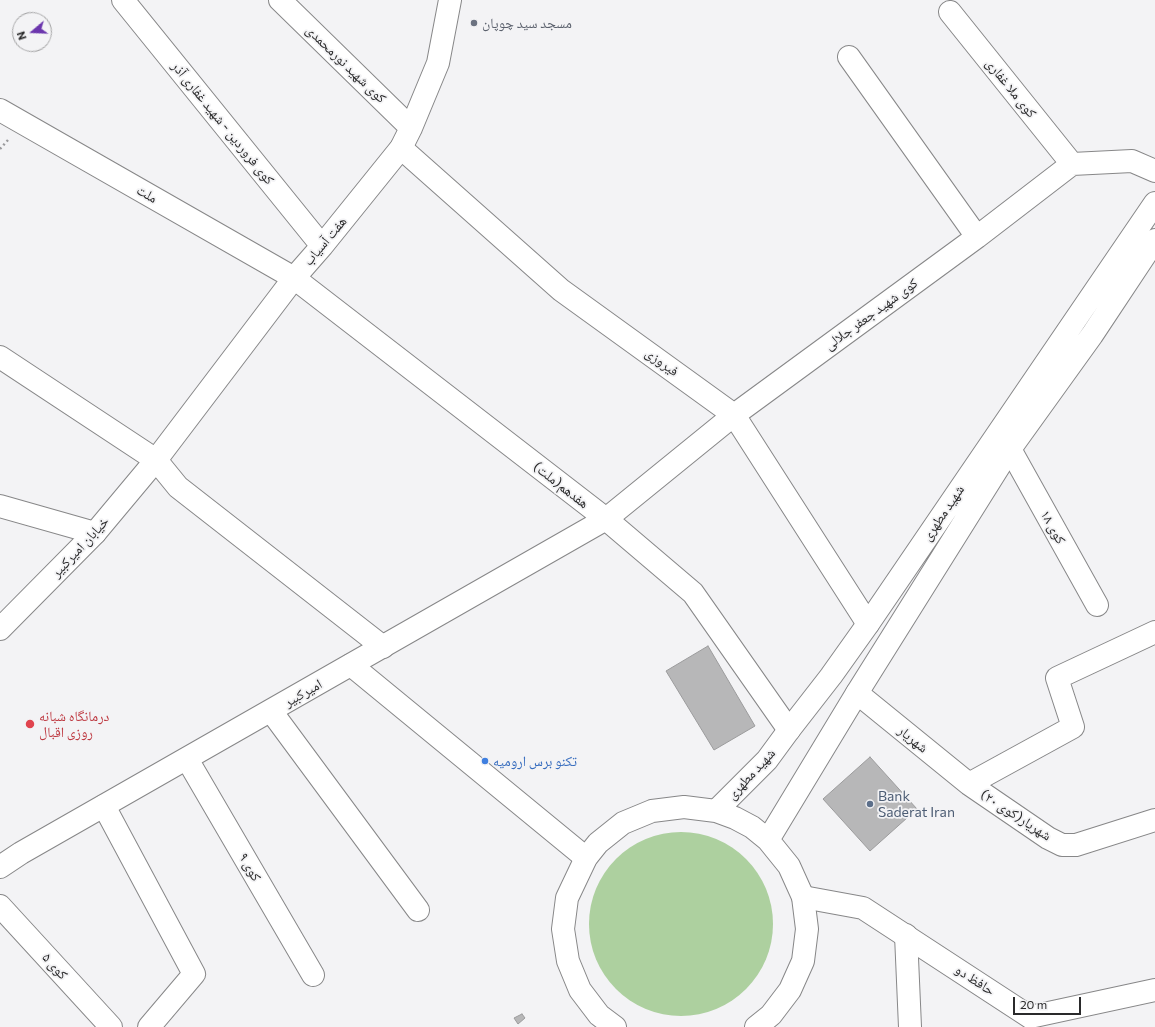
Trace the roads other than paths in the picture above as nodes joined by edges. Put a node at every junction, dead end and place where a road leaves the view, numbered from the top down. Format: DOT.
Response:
graph roads {
  1 [pos="123,0"];
  2 [pos="280,0"];
  3 [pos="450,0"];
  4 [pos="950,12"];
  5 [pos="849,57"];
  6 [pos="0,110"];
  7 [pos="411,128"];
  8 [pos="401,148"];
  9 [pos="1072,164"];
  10 [pos="1155,171"];
  11 [pos="1155,203"];
  12 [pos="977,237"];
  13 [pos="1155,240"];
  14 [pos="322,246"];
  15 [pos="294,278"];
  16 [pos="0,357"];
  17 [pos="734,415"];
  18 [pos="1010,449"];
  19 [pos="156,460"];
  20 [pos="0,506"];
  21 [pos="606,519"];
  22 [pos="95,533"];
  23 [pos="1097,606"];
  24 [pos="868,624"];
  25 [pos="0,629"];
  26 [pos="1155,632"];
  27 [pos="383,647"];
  28 [pos="351,665"];
  29 [pos="856,693"];
  30 [pos="271,711"];
  31 [pos="789,730"];
  32 [pos="187,759"];
  33 [pos="969,784"];
  34 [pos="104,806"];
  35 [pos="716,811"];
  36 [pos="1155,820"];
  37 [pos="768,840"];
  38 [pos="0,847"];
  39 [pos="21,854"];
  40 [pos="586,858"];
  41 [pos="0,867"];
  42 [pos="802,897"];
  43 [pos="0,906"];
  44 [pos="418,910"];
  45 [pos="906,935"];
  46 [pos="313,975"];
  47 [pos="1155,990"];
  48 [pos="1030,1022"];
  49 [pos="602,1023"];
  50 [pos="110,1027"];
  51 [pos="149,1027"];
  52 [pos="756,1027"];
  53 [pos="910,1027"];
  1 -- 14 [label="street, کوی فروردین - شهید غفاری آذر"];
  2 -- 7 [label="street, کوی شهید نورمحمدی"];
  3 -- 7 [label="street, هفت آسیاب"];
  4 -- 9 [label="street, کوی ملا غفاری"];
  5 -- 12 [label="street"];
  6 -- 15 [label="street, ملت"];
  7 -- 8 [label="street, هفت آسیاب"];
  8 -- 14 [label="street, هفت آسیاب"];
  8 -- 17 [label="street, فیروزی"];
  9 -- 10 [label="street"];
  9 -- 12 [label="street, کوی شهید جعفر جلالی"];
  11 -- 24 [label="street, شهید مطهری"];
  12 -- 17 [label="street, کوی شهید جعفر جلالی"];
  13 -- 18 [label="street, شهید مطهری"];
  14 -- 15 [label="street, هفت آسیاب"];
  15 -- 19 [label="street, هفت آسیاب"];
  15 -- 21 [label="street, هفدهم(ملت)"];
  16 -- 19 [label="street"];
  17 -- 21 [label="street, کوی شهید جعفر جلالی"];
  17 -- 24 [label="street, فیروزی"];
  18 -- 23 [label="street, کوی ۱۸"];
  18 -- 29 [label="street, شهید مطهری"];
  19 -- 22 [label="street, خیابان امیرکبیر"];
  19 -- 27 [label="street"];
  20 -- 22 [label="street"];
  21 -- 27 [label="street, امیرکبیر"];
  21 -- 31 [label="street, هفدهم(ملت)"];
  22 -- 25 [label="street, خیابان امیرکبیر"];
  24 -- 31 [label="street, شهید مطهری"];
  26 -- 33 [label="street"];
  27 -- 28 [label="street, امیرکبیر"];
  28 -- 30 [label="street, امیرکبیر"];
  28 -- 40 [label="street"];
  29 -- 33 [label="street, شهریار"];
  29 -- 37 [label="street, شهید مطهری"];
  30 -- 32 [label="street, امیرکبیر"];
  30 -- 44 [label="street"];
  31 -- 35 [label="street, شهید مطهری"];
  32 -- 34 [label="street, امیرکبیر"];
  32 -- 46 [label="street, کوی ۹"];
  33 -- 36 [label="street, شهریار(کوی ۲۰)"];
  34 -- 39 [label="street, امیرکبیر"];
  34 -- 51 [label="street"];
  35 -- 37 [label="street"];
  35 -- 40 [label="street"];
  37 -- 42 [label="street"];
  38 -- 39 [label="street"];
  39 -- 41 [label="street, امیرکبیر"];
  40 -- 49 [label="street"];
  42 -- 45 [label="street, حافظ دو"];
  42 -- 52 [label="street"];
  43 -- 50 [label="street, کوی ۵"];
  45 -- 48 [label="street, حافظ دو"];
  45 -- 53 [label="street"];
  47 -- 48 [label="street, حافظ دو"];
}
